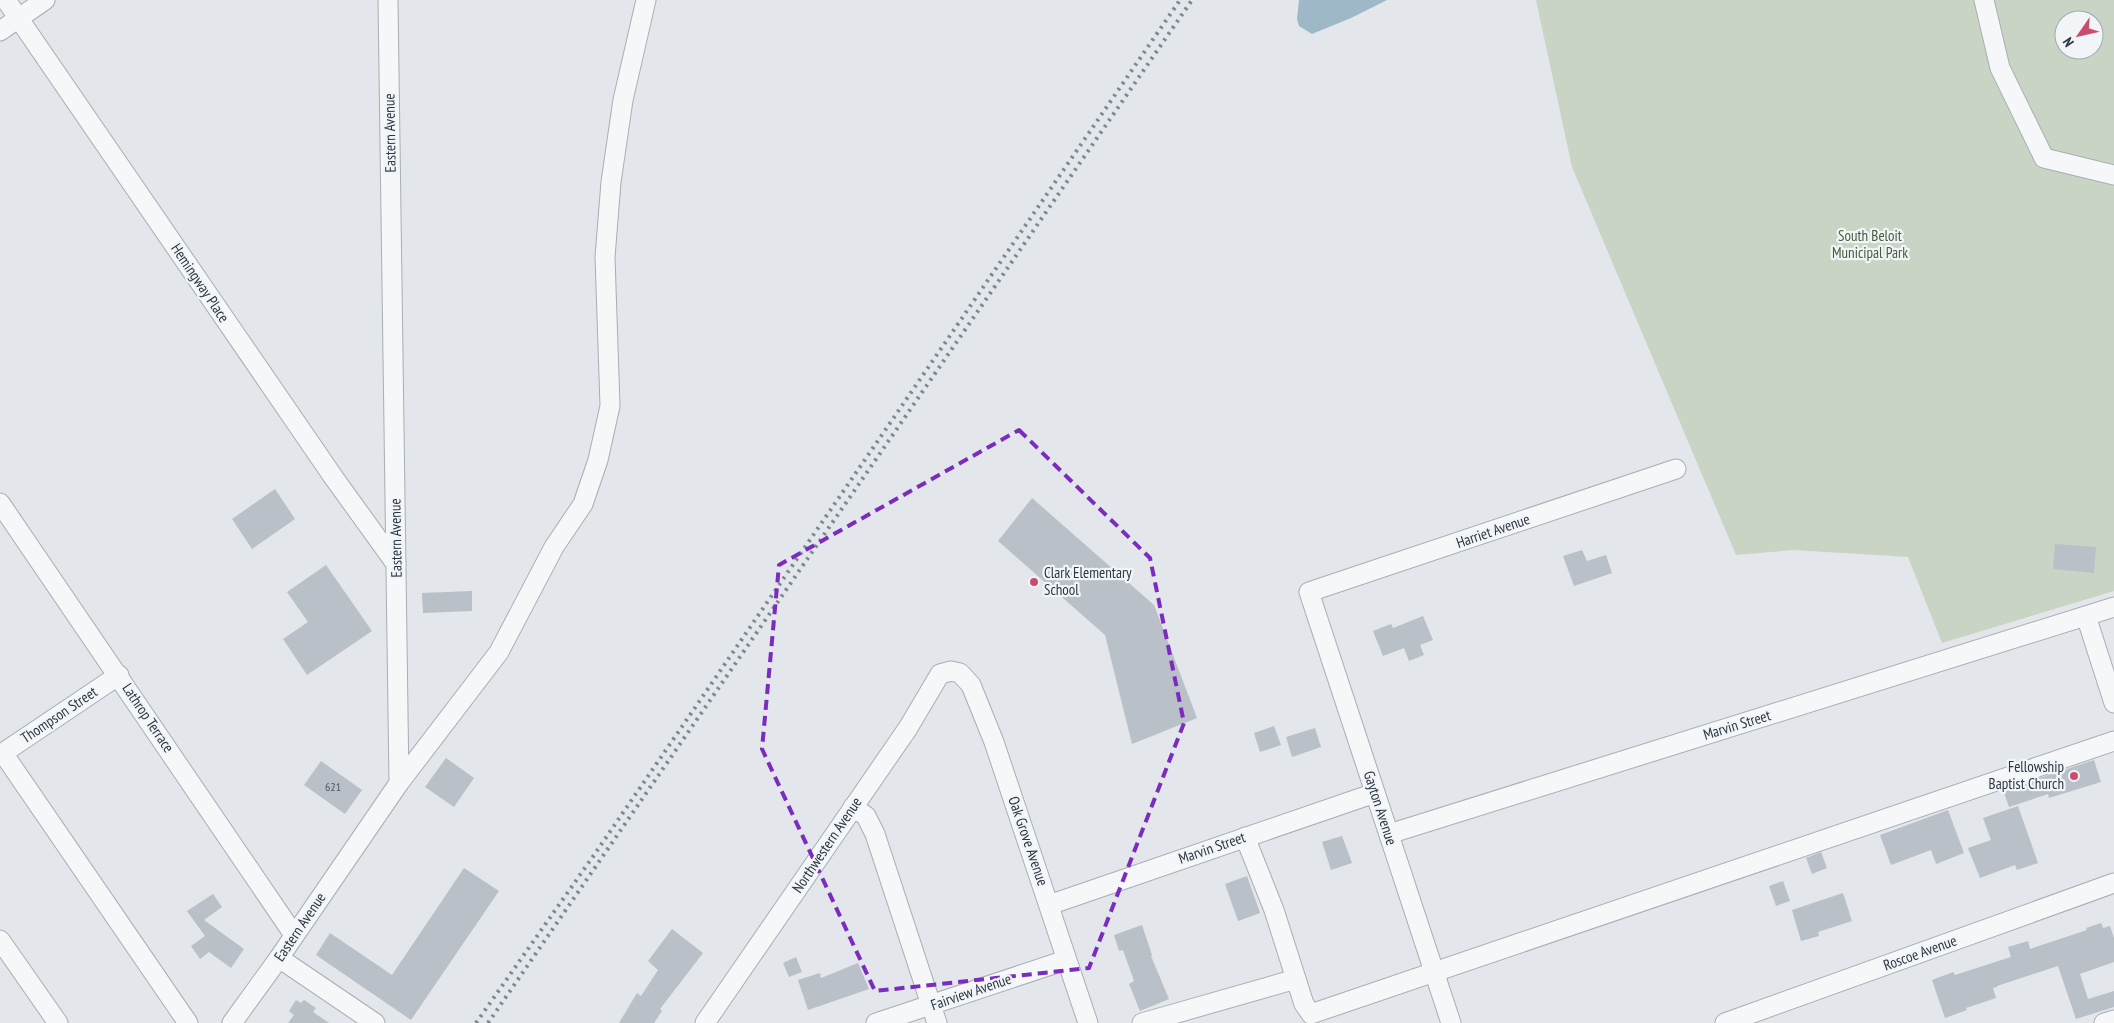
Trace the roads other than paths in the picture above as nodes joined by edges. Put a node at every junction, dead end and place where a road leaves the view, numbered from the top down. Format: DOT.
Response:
graph roads {
  1 [pos="6,0"];
  2 [pos="45,0"];
  3 [pos="388,0"];
  4 [pos="646,0"];
  5 [pos="1984,0"];
  6 [pos="18,18"];
  7 [pos="0,31"];
  8 [pos="2114,175"];
  9 [pos="1676,469"];
  10 [pos="0,503"];
  11 [pos="396,564"];
  12 [pos="1309,592"];
  13 [pos="2114,607"];
  14 [pos="2086,616"];
  15 [pos="951,670"];
  16 [pos="119,675"];
  17 [pos="2114,703"];
  18 [pos="2114,741"];
  19 [pos="1,754"];
  20 [pos="399,784"];
  21 [pos="1375,793"];
  22 [pos="853,807"];
  23 [pos="1389,834"];
  24 [pos="1245,837"];
  25 [pos="2114,883"];
  26 [pos="1049,904"];
  27 [pos="294,935"];
  28 [pos="0,940"];
  29 [pos="279,958"];
  30 [pos="1066,960"];
  31 [pos="1434,971"];
  32 [pos="1296,980"];
  33 [pos="934,1015"];
  34 [pos="2114,1020"];
  35 [pos="58,1023"];
  36 [pos="188,1023"];
  37 [pos="232,1023"];
  38 [pos="375,1023"];
  39 [pos="705,1023"];
  40 [pos="876,1023"];
  41 [pos="1088,1023"];
  42 [pos="1142,1023"];
  43 [pos="1451,1023"];
  44 [pos="1725,1023"];
  45 [pos="2104,1023"];
  1 -- 6 [label="street, Hemingway Place"];
  2 -- 6 [label="street"];
  3 -- 11 [label="street, Eastern Avenue"];
  4 -- 20 [label="street"];
  5 -- 8 [label="street"];
  6 -- 7 [label="street"];
  6 -- 11 [label="street, Hemingway Place"];
  9 -- 12 [label="street, Harriet Avenue"];
  10 -- 16 [label="street, Lathrop Terrace"];
  11 -- 20 [label="street, Eastern Avenue"];
  12 -- 21 [label="street, Gayton Avenue"];
  13 -- 14 [label="street, Marvin Street"];
  14 -- 17 [label="street"];
  14 -- 23 [label="street, Marvin Street"];
  15 -- 22 [label="street, Northwestern Avenue"];
  15 -- 26 [label="street, Oak Grove Avenue"];
  16 -- 19 [label="street, Thompson Street"];
  16 -- 27 [label="street, Lathrop Terrace"];
  18 -- 31 [label="street"];
  19 -- 36 [label="street"];
  20 -- 27 [label="street, Eastern Avenue"];
  21 -- 23 [label="street, Gayton Avenue"];
  21 -- 24 [label="street, Marvin Street"];
  22 -- 33 [label="street"];
  22 -- 39 [label="street, Northwestern Avenue"];
  23 -- 31 [label="street, Gayton Avenue"];
  24 -- 26 [label="street, Marvin Street"];
  24 -- 32 [label="street"];
  25 -- 44 [label="street, Roscoe Avenue"];
  26 -- 30 [label="street, Oak Grove Avenue"];
  27 -- 29 [label="street, Eastern Avenue"];
  28 -- 35 [label="street"];
  29 -- 37 [label="street, Eastern Avenue"];
  29 -- 38 [label="street"];
  30 -- 33 [label="street, Fairview Avenue"];
  30 -- 41 [label="street, Oak Grove Avenue"];
  31 -- 32 [label="street"];
  31 -- 43 [label="street, Gayton Avenue"];
  32 -- 42 [label="street"];
  33 -- 40 [label="street, Fairview Avenue"];
  34 -- 45 [label="street"];
}
